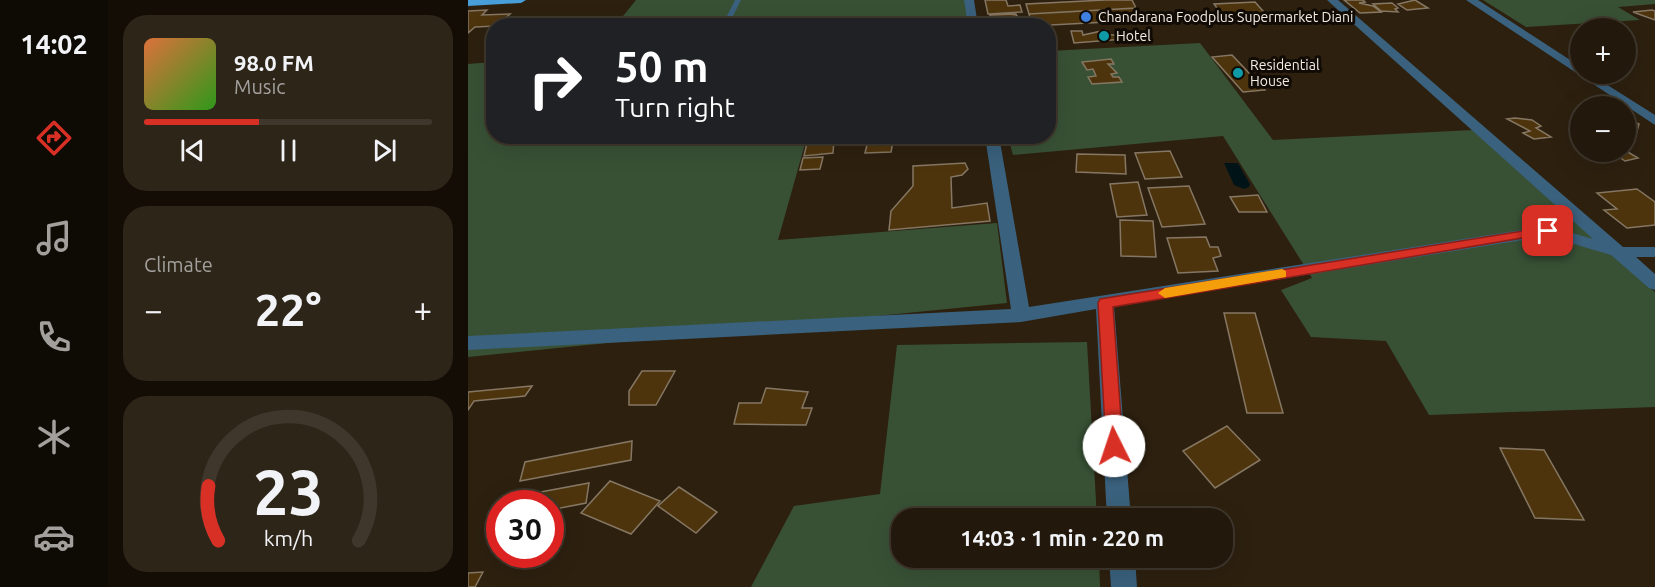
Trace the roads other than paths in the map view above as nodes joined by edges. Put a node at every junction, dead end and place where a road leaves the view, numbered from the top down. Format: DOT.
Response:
graph roads {
  1 [pos="521,0"];
  2 [pos="738,0"];
  3 [pos="969,0"];
  4 [pos="1332,0"];
  5 [pos="1471,0"];
  6 [pos="468,3"];
  7 [pos="729,18"];
  8 [pos="972,18"];
  9 [pos="1570,65"];
  10 [pos="1599,84"];
  11 [pos="1655,121"];
  12 [pos="993,144"];
  13 [pos="1621,252"];
  14 [pos="1655,252"];
  15 [pos="1655,284"];
  16 [pos="1105,303"];
  17 [pos="1021,315"];
  18 [pos="468,343"];
  19 [pos="1118,508"];
  20 [pos="1123,568"];
  21 [pos="1124,587"];
  1 -- 6 [label="main road"];
  2 -- 7 [label="lane"];
  3 -- 8 [label="street"];
  4 -- 13 [label="street"];
  5 -- 9 [label="street"];
  10 -- 11 [label="street"];
  12 -- 17 [label="street"];
  13 -- 14 [label="street"];
  13 -- 15 [label="street"];
  13 -- 16 [label="street"];
  16 -- 17 [label="street"];
  16 -- 19 [label="street"];
  17 -- 18 [label="street"];
  20 -- 21 [label="street"];
}
